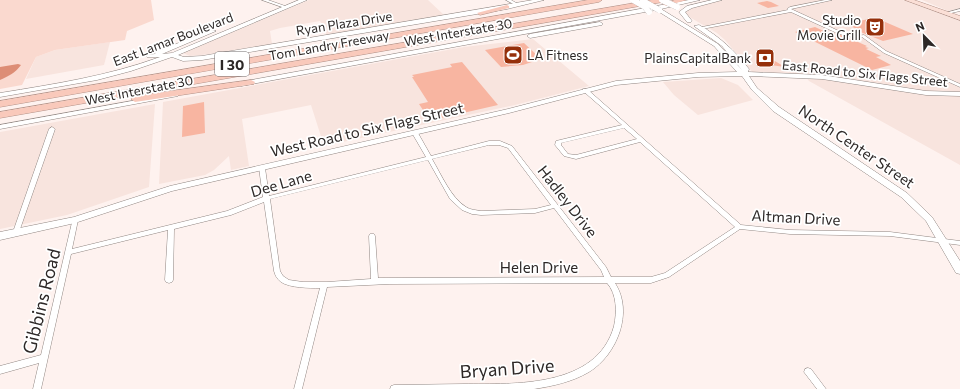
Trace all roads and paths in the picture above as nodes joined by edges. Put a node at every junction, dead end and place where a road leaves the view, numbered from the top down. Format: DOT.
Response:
graph roads {
  1 [pos="264,0"];
  2 [pos="291,0"];
  3 [pos="304,0"];
  4 [pos="541,0"];
  5 [pos="572,0"];
  6 [pos="599,0"];
  7 [pos="639,0"];
  8 [pos="653,0"];
  9 [pos="683,0"];
  10 [pos="697,0"];
  11 [pos="719,0"];
  12 [pos="830,0"];
  13 [pos="908,0"];
  14 [pos="918,0"];
  15 [pos="507,4"];
  16 [pos="279,5"];
  17 [pos="664,6"];
  18 [pos="286,7"];
  19 [pos="688,8"];
  20 [pos="960,10"];
  21 [pos="791,11"];
  22 [pos="947,13"];
  23 [pos="648,14"];
  24 [pos="960,18"];
  25 [pos="678,21"];
  26 [pos="689,21"];
  27 [pos="575,22"];
  28 [pos="456,24"];
  29 [pos="702,28"];
  30 [pos="455,45"];
  31 [pos="363,52"];
  32 [pos="172,55"];
  33 [pos="149,56"];
  34 [pos="744,74"];
  35 [pos="251,82"];
  36 [pos="960,86"];
  37 [pos="0,90"];
  38 [pos="585,90"];
  39 [pos="65,93"];
  40 [pos="960,94"];
  41 [pos="0,95"];
  42 [pos="0,104"];
  43 [pos="0,115"];
  44 [pos="0,120"];
  45 [pos="625,126"];
  46 [pos="0,127"];
  47 [pos="52,129"];
  48 [pos="415,133"];
  49 [pos="640,140"];
  50 [pos="500,143"];
  51 [pos="430,157"];
  52 [pos="262,168"];
  53 [pos="267,198"];
  54 [pos="555,206"];
  55 [pos="75,220"];
  56 [pos="171,227"];
  57 [pos="739,227"];
  58 [pos="16,232"];
  59 [pos="0,236"];
  60 [pos="372,236"];
  61 [pos="942,240"];
  62 [pos="960,243"];
  63 [pos="69,252"];
  64 [pos="960,270"];
  65 [pos="169,280"];
  66 [pos="609,280"];
  67 [pos="375,281"];
  68 [pos="324,284"];
  69 [pos="43,358"];
  70 [pos="0,370"];
  71 [pos="808,372"];
  72 [pos="37,389"];
  73 [pos="298,389"];
  74 [pos="394,389"];
  75 [pos="429,389"];
  76 [pos="822,389"];
  1 -- 16 [label="street"];
  2 -- 16 [label="main road, East Lamar Boulevard"];
  3 -- 18 [label="main road, East Lamar Boulevard"];
  4 -- 15 [label="main road, Ryan Plaza Drive"];
  5 -- 28 [label="highway"];
  6 -- 28 [label="highway, Tom Landry Freeway / I 30"];
  7 -- 17 [label="main road, North Center Street, bridge"];
  7 -- 23 [label="main road, bridge"];
  7 -- 31 [label="highway, I 30"];
  8 -- 17 [label="main road, North Center Street"];
  9 -- 17 [label="highway"];
  10 -- 17 [label="main road"];
  11 -- 19 [label="main road"];
  12 -- 21 [label="street"];
  13 -- 22 [label="main road"];
  14 -- 22 [label="main road"];
  15 -- 32 [label="main road, Ryan Plaza Drive"];
  15 -- 39 [label="highway"];
  16 -- 18 [label="street"];
  16 -- 33 [label="main road, East Lamar Boulevard"];
  17 -- 19 [label="main road"];
  17 -- 19 [label="main road, bridge"];
  17 -- 23 [label="main road"];
  17 -- 25 [label="main road, North Center Street"];
  17 -- 26 [label="main road, North Center Street"];
  17 -- 27 [label="highway"];
  17 -- 31 [label="highway, Tom Landry Freeway / I 30"];
  18 -- 32 [label="main road, East Lamar Boulevard"];
  19 -- 26 [label="main road"];
  20 -- 22 [label="street"];
  21 -- 29 [label="street"];
  21 -- 36 [label="street"];
  22 -- 24 [label="main road"];
  23 -- 25 [label="main road"];
  23 -- 30 [label="main road"];
  25 -- 34 [label="main road, North Center Street"];
  26 -- 29 [label="main road, North Center Street"];
  27 -- 30 [label="main road, West Interstate 30"];
  28 -- 39 [label="highway, Tom Landry Freeway / I 30"];
  29 -- 34 [label="main road, North Center Street"];
  30 -- 35 [label="main road, West Interstate 30"];
  31 -- 43 [label="highway, Tom Landry Freeway / I 30"];
  32 -- 33 [label="main road, Ryan Plaza Drive"];
  32 -- 41 [label="main road, East Lamar Boulevard"];
  33 -- 37 [label="main road, East Lamar Boulevard"];
  34 -- 38 [label="main road, West Road to Six Flags Street"];
  34 -- 40 [label="main road, East Road to Six Flags Street"];
  34 -- 61 [label="main road, North Center Street"];
  35 -- 44 [label="highway"];
  35 -- 46 [label="main road, West Interstate 30"];
  38 -- 45 [label="street, Altman Drive"];
  38 -- 48 [label="main road, West Road to Six Flags Street"];
  39 -- 42 [label="highway, Tom Landry Freeway / I 30"];
  45 -- 49 [label="street, Altman Drive"];
  45 -- 49 [label="street"];
  47 -- 58 [label="street"];
  48 -- 51 [label="street"];
  48 -- 52 [label="main road, West Road to Six Flags Street"];
  49 -- 57 [label="street, Altman Drive"];
  50 -- 51 [label="street, Dee Lane"];
  50 -- 54 [label="street, Hadley Drive"];
  51 -- 53 [label="street, Dee Lane"];
  51 -- 54 [label="street"];
  52 -- 53 [label="street"];
  52 -- 55 [label="main road, West Road to Six Flags Street"];
  53 -- 56 [label="street, Dee Lane"];
  53 -- 68 [label="street, Helen Drive"];
  54 -- 66 [label="street, Hadley Drive"];
  55 -- 58 [label="main road, West Road to Six Flags Street"];
  55 -- 63 [label="street, Gibbins Road"];
  56 -- 63 [label="street, Dee Lane"];
  56 -- 65 [label="street"];
  57 -- 61 [label="street, Altman Drive"];
  57 -- 66 [label="street, Helen Drive"];
  58 -- 59 [label="main road, West Road to Six Flags Street"];
  60 -- 67 [label="street"];
  61 -- 62 [label="street, Altman Drive"];
  61 -- 64 [label="main road, North Center Street"];
  63 -- 69 [label="street, Gibbins Road"];
  66 -- 67 [label="street, Helen Drive"];
  66 -- 75 [label="street, Bryan Drive"];
  67 -- 68 [label="street, Helen Drive"];
  68 -- 73 [label="street"];
  69 -- 70 [label="street"];
  69 -- 72 [label="street, Gibbins Road"];
  71 -- 76 [label="street"];
  74 -- 75 [label="street, Bryan Drive"];
}
